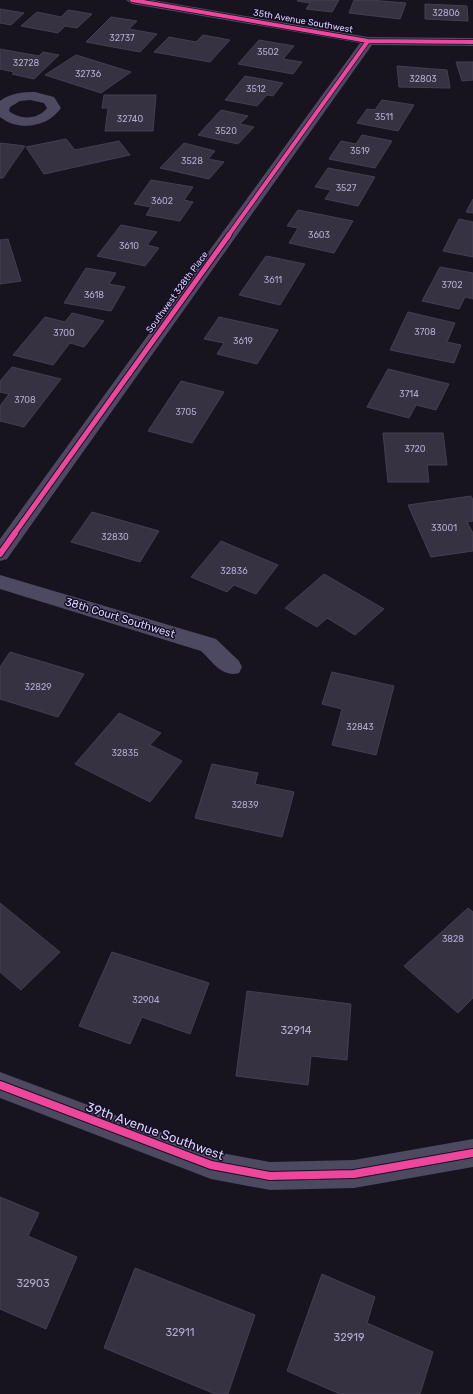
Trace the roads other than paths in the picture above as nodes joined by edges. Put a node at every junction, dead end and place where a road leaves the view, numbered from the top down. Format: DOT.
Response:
graph roads {
  1 [pos="132,0"];
  2 [pos="368,41"];
  3 [pos="473,42"];
  4 [pos="0,554"];
  5 [pos="0,582"];
  6 [pos="231,667"];
  7 [pos="0,1085"];
  8 [pos="473,1152"];
  1 -- 2 [label="street, 35th Avenue Southwest"];
  2 -- 3 [label="street, 35th Avenue Southwest"];
  2 -- 4 [label="street, Southwest 328th Place"];
  5 -- 6 [label="street, 38th Court Southwest"];
  7 -- 8 [label="street, 39th Avenue Southwest"];
}
